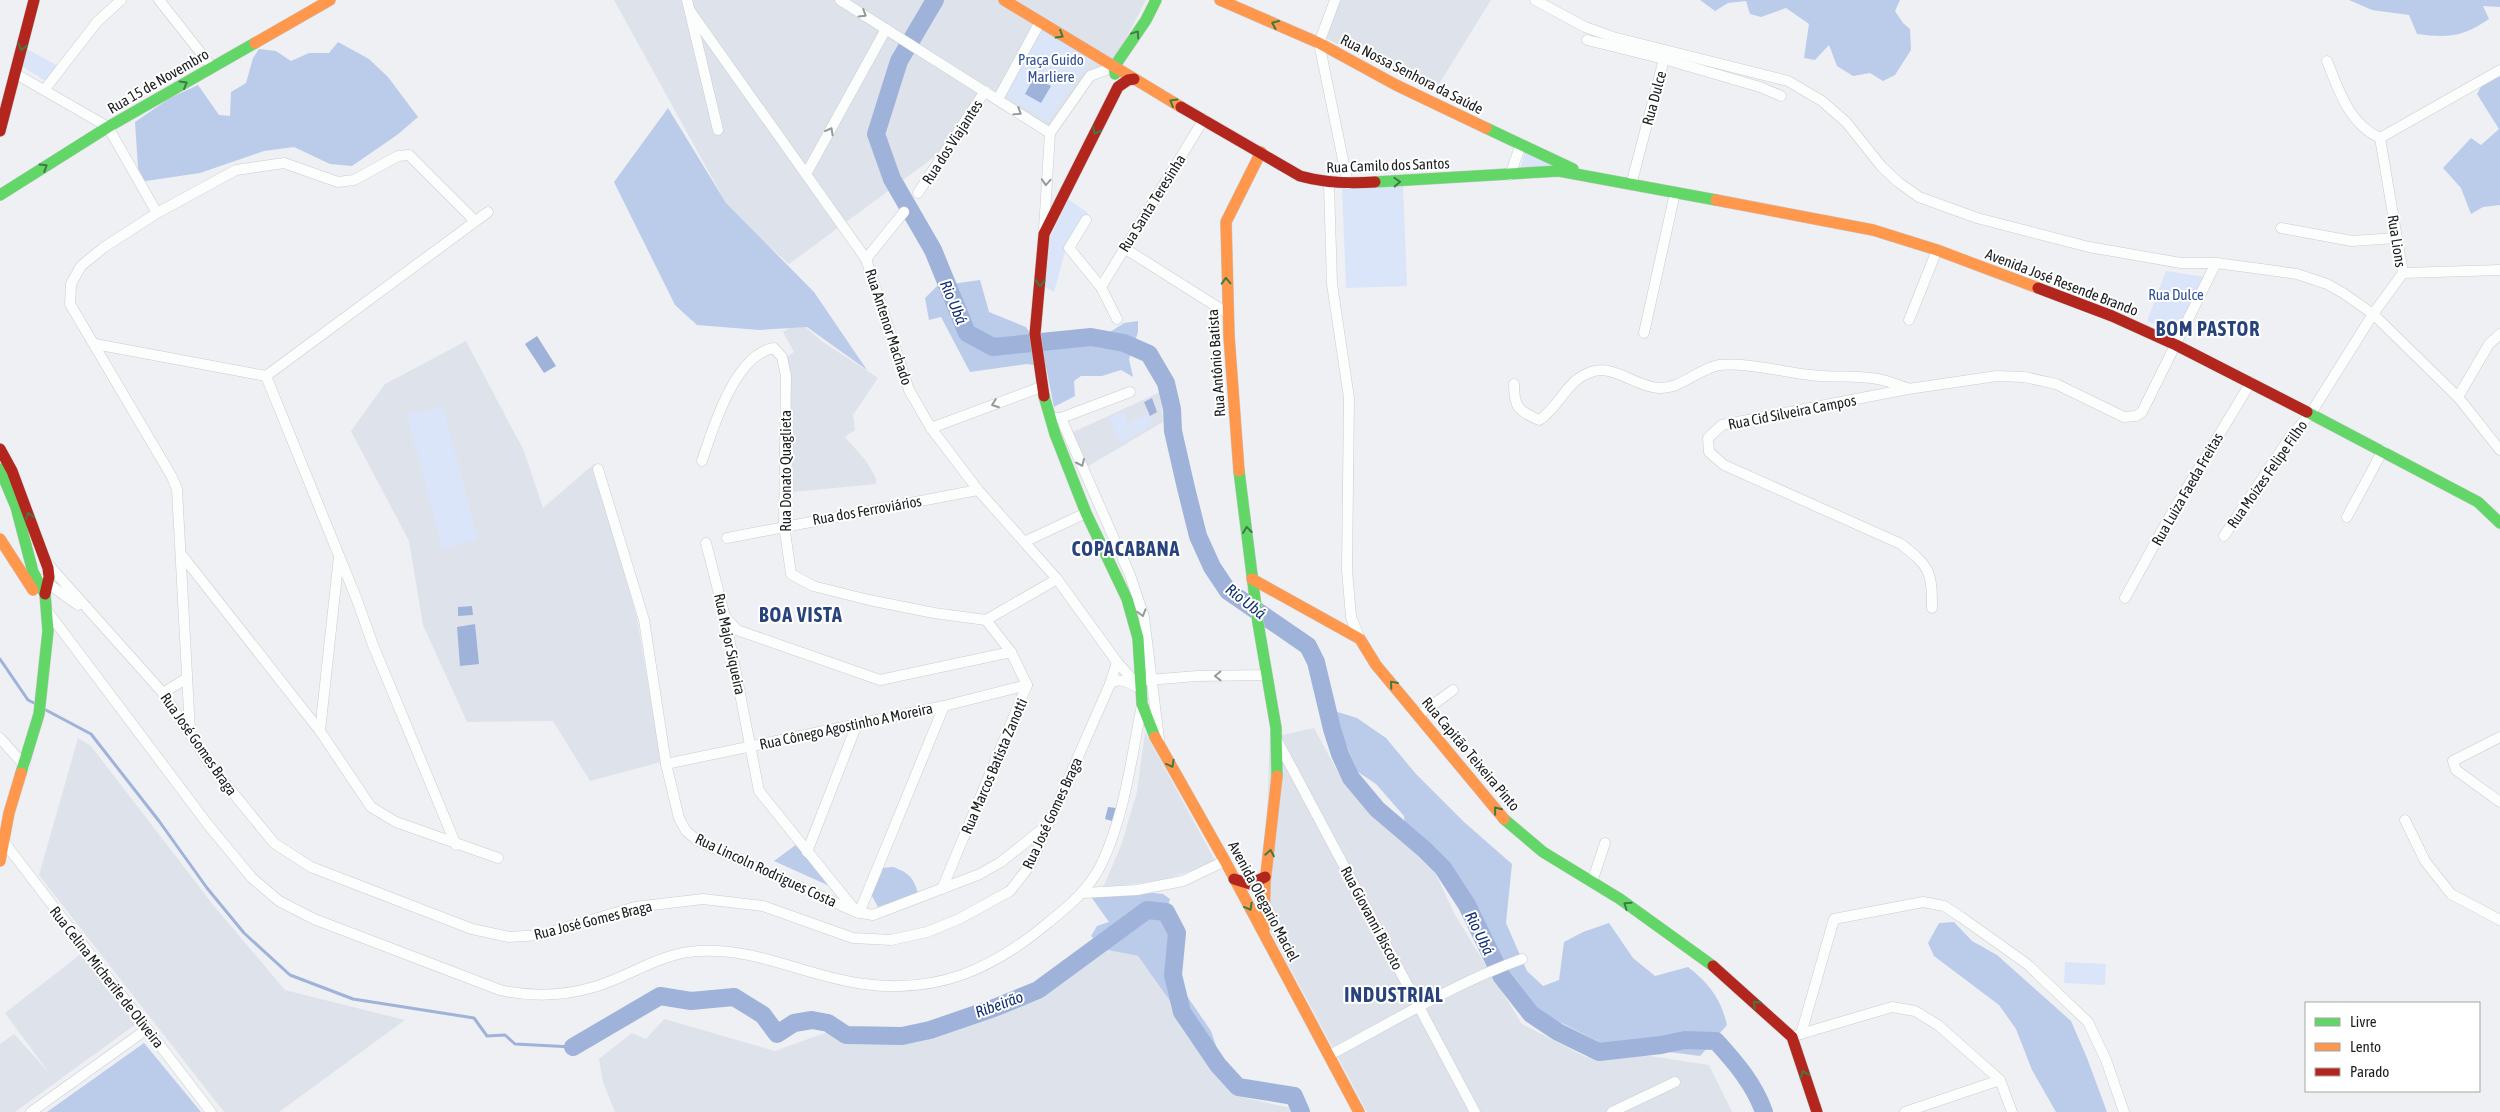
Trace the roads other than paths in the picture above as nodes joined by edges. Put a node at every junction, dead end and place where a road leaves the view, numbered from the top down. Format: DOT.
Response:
graph roads {
  1 [pos="34,0"];
  2 [pos="121,0"];
  3 [pos="159,0"];
  4 [pos="330,0"];
  5 [pos="687,0"];
  6 [pos="840,0"];
  7 [pos="1004,0"];
  8 [pos="1156,0"];
  9 [pos="1220,0"];
  10 [pos="1335,0"];
  11 [pos="1535,0"];
  12 [pos="690,11"];
  13 [pos="1040,22"];
  14 [pos="886,29"];
  15 [pos="1587,40"];
  16 [pos="1320,43"];
  17 [pos="1664,55"];
  18 [pos="2327,62"];
  19 [pos="212,67"];
  20 [pos="1114,67"];
  21 [pos="2500,70"];
  22 [pos="16,74"];
  23 [pos="1134,79"];
  24 [pos="1118,87"];
  25 [pos="45,89"];
  26 [pos="985,91"];
  27 [pos="1781,96"];
  28 [pos="998,99"];
  29 [pos="3,106"];
  30 [pos="1204,120"];
  31 [pos="108,127"];
  32 [pos="718,130"];
  33 [pos="0,131"];
  34 [pos="1050,133"];
  35 [pos="2380,138"];
  36 [pos="1521,144"];
  37 [pos="1261,152"];
  38 [pos="806,174"];
  39 [pos="1510,175"];
  40 [pos="1589,177"];
  41 [pos="1330,184"];
  42 [pos="1348,184"];
  43 [pos="1632,185"];
  44 [pos="1,193"];
  45 [pos="918,193"];
  46 [pos="1675,193"];
  47 [pos="488,212"];
  48 [pos="904,212"];
  49 [pos="157,213"];
  50 [pos="475,220"];
  51 [pos="1086,220"];
  52 [pos="2281,228"];
  53 [pos="1044,234"];
  54 [pos="2396,238"];
  55 [pos="1124,248"];
  56 [pos="1937,250"];
  57 [pos="866,259"];
  58 [pos="2216,263"];
  59 [pos="2500,270"];
  60 [pos="2403,273"];
  61 [pos="1101,287"];
  62 [pos="1227,313"];
  63 [pos="2373,314"];
  64 [pos="1117,319"];
  65 [pos="1909,320"];
  66 [pos="1644,333"];
  67 [pos="2500,334"];
  68 [pos="95,344"];
  69 [pos="2176,345"];
  70 [pos="266,376"];
  71 [pos="2251,382"];
  72 [pos="1514,384"];
  73 [pos="1041,387"];
  74 [pos="1908,389"];
  75 [pos="1130,392"];
  76 [pos="2458,397"];
  77 [pos="2311,413"];
  78 [pos="1056,418"];
  79 [pos="931,428"];
  80 [pos="0,449"];
  81 [pos="2383,450"];
  82 [pos="2500,450"];
  83 [pos="702,462"];
  84 [pos="0,469"];
  85 [pos="598,469"];
  86 [pos="978,490"];
  87 [pos="1086,513"];
  88 [pos="2347,516"];
  89 [pos="2500,523"];
  90 [pos="784,525"];
  91 [pos="2224,536"];
  92 [pos="0,538"];
  93 [pos="726,538"];
  94 [pos="1024,542"];
  95 [pos="706,543"];
  96 [pos="181,554"];
  97 [pos="339,555"];
  98 [pos="46,562"];
  99 [pos="32,569"];
  100 [pos="1057,579"];
  101 [pos="1252,579"];
  102 [pos="46,588"];
  103 [pos="2125,598"];
  104 [pos="1932,608"];
  105 [pos="48,612"];
  106 [pos="90,612"];
  107 [pos="725,617"];
  108 [pos="986,620"];
  109 [pos="1360,639"];
  110 [pos="1011,652"];
  111 [pos="1117,662"];
  112 [pos="1267,675"];
  113 [pos="187,678"];
  114 [pos="1110,684"];
  115 [pos="1143,684"];
  116 [pos="1027,685"];
  117 [pos="1453,690"];
  118 [pos="164,692"];
  119 [pos="1142,704"];
  120 [pos="944,706"];
  121 [pos="1419,714"];
  122 [pos="857,724"];
  123 [pos="320,731"];
  124 [pos="190,733"];
  125 [pos="2500,737"];
  126 [pos="0,738"];
  127 [pos="1277,741"];
  128 [pos="1159,742"];
  129 [pos="751,746"];
  130 [pos="666,764"];
  131 [pos="24,766"];
  132 [pos="1297,777"];
  133 [pos="1278,781"];
  134 [pos="2500,802"];
  135 [pos="2405,820"];
  136 [pos="1047,825"];
  137 [pos="4,842"];
  138 [pos="1605,843"];
  139 [pos="456,845"];
  140 [pos="807,852"];
  141 [pos="498,858"];
  142 [pos="1225,861"];
  143 [pos="0,862"];
  144 [pos="1265,877"];
  145 [pos="1234,879"];
  146 [pos="1592,882"];
  147 [pos="942,889"];
  148 [pos="1083,893"];
  149 [pos="857,912"];
  150 [pos="2500,920"];
  151 [pos="1265,936"];
  152 [pos="1522,959"];
  153 [pos="1420,1007"];
  154 [pos="147,1029"];
  155 [pos="1796,1035"];
  156 [pos="1330,1055"];
  157 [pos="2000,1080"];
  158 [pos="1675,1082"];
  159 [pos="31,1112"];
  160 [pos="211,1112"];
  161 [pos="1360,1112"];
  162 [pos="1475,1112"];
  163 [pos="1612,1112"];
  164 [pos="1817,1112"];
  165 [pos="1905,1112"];
  166 [pos="2012,1112"];
  167 [pos="2124,1112"];
  1 -- 22 [label="main road, one-way"];
  2 -- 25 [label="street"];
  3 -- 19 [label="street"];
  4 -- 19 [label="main road, Rua 15 de Novembro"];
  5 -- 12 [label="street"];
  6 -- 14 [label="street, one-way"];
  7 -- 13 [label="main road, Rua Camilo dos Santos"];
  20 -- 8 [label="main road, one-way"];
  16 -- 9 [label="main road, Rua Nossa Senhora da Saúde, one-way"];
  10 -- 16 [label="street"];
  11 -- 17 [label="street"];
  12 -- 32 [label="street"];
  12 -- 38 [label="street, Rua Antenor Machado"];
  13 -- 20 [label="main road, Rua Camilo dos Santos, one-way"];
  13 -- 28 [label="street, Rua dos Viajantes"];
  14 -- 26 [label="street"];
  38 -- 14 [label="street, one-way"];
  15 -- 17 [label="street, Rua Dulce"];
  16 -- 36 [label="main road, Rua Nossa Senhora da Saúde"];
  16 -- 42 [label="street"];
  17 -- 27 [label="street"];
  17 -- 43 [label="street, Rua Dulce"];
  17 -- 58 [label="street"];
  18 -- 35 [label="street"];
  31 -- 19 [label="main road, Rua 15 de Novembro, one-way"];
  20 -- 23 [label="main road, Rua Camilo dos Santos"];
  20 -- 24 [label="main road"];
  20 -- 34 [label="street"];
  21 -- 35 [label="street"];
  22 -- 25 [label="street"];
  22 -- 29 [label="main road"];
  23 -- 24 [label="main road"];
  30 -- 23 [label="main road, Rua Camilo dos Santos, one-way"];
  24 -- 53 [label="main road, one-way"];
  25 -- 31 [label="street"];
  26 -- 28 [label="street"];
  26 -- 45 [label="street, Rua dos Viajantes"];
  28 -- 34 [label="street, one-way"];
  29 -- 33 [label="main road"];
  30 -- 37 [label="main road, Rua Camilo dos Santos"];
  30 -- 55 [label="street, Rua Santa Teresinha"];
  44 -- 31 [label="main road, Rua 15 de Novembro, one-way"];
  31 -- 49 [label="street"];
  34 -- 53 [label="street, one-way"];
  35 -- 54 [label="street, Rua Lions"];
  36 -- 39 [label="street"];
  36 -- 40 [label="main road, Rua Nossa Senhora da Saúde"];
  37 -- 41 [label="main road, Rua Camilo dos Santos"];
  62 -- 37 [label="main road, Rua Antônio Batista, one-way"];
  38 -- 57 [label="street, Rua Antenor Machado"];
  39 -- 40 [label="main road, Rua Camilo dos Santos"];
  42 -- 39 [label="main road, Rua Camilo dos Santos, one-way"];
  40 -- 43 [label="main road, Rua Camilo dos Santos"];
  41 -- 42 [label="main road, Rua Camilo dos Santos"];
  41 -- 109 [label="street"];
  43 -- 46 [label="main road, Avenida José Resende Brando"];
  46 -- 56 [label="main road, Avenida José Resende Brando"];
  46 -- 66 [label="street"];
  47 -- 50 [label="street"];
  48 -- 57 [label="street"];
  49 -- 50 [label="street"];
  49 -- 68 [label="street"];
  50 -- 70 [label="street"];
  51 -- 61 [label="street"];
  52 -- 54 [label="street"];
  53 -- 73 [label="main road, Avenida Olegario Maciel, one-way"];
  54 -- 60 [label="street, Rua Lions"];
  55 -- 61 [label="street, Rua Santa Teresinha"];
  55 -- 62 [label="street"];
  56 -- 65 [label="street"];
  56 -- 69 [label="main road, Avenida José Resende Brando"];
  57 -- 79 [label="street, Rua Antenor Machado"];
  58 -- 63 [label="street"];
  58 -- 69 [label="street"];
  59 -- 60 [label="street"];
  60 -- 63 [label="street, Rua Lions"];
  61 -- 64 [label="street"];
  101 -- 62 [label="main road, Rua Antônio Batista, one-way"];
  63 -- 76 [label="street"];
  63 -- 77 [label="street, Rua Lions"];
  67 -- 76 [label="street"];
  68 -- 70 [label="street"];
  68 -- 96 [label="street"];
  69 -- 71 [label="main road, Avenida José Resende Brando"];
  69 -- 74 [label="street, Rua Cid Silveira Campos"];
  70 -- 97 [label="street"];
  71 -- 77 [label="main road, Avenida José Resende Brando"];
  71 -- 103 [label="street, Rua Luiza Faeda Freitas"];
  72 -- 74 [label="street"];
  73 -- 78 [label="main road, Avenida Olegario Maciel"];
  73 -- 79 [label="street, one-way"];
  74 -- 104 [label="street, Rua Cid Silveira Campos"];
  75 -- 78 [label="street"];
  76 -- 82 [label="street"];
  77 -- 81 [label="main road, Avenida José Resende Brando"];
  77 -- 91 [label="street, Rua Moizes Felipe Filho"];
  78 -- 87 [label="main road, Avenida Olegario Maciel"];
  78 -- 115 [label="street, one-way"];
  79 -- 86 [label="street, Rua Antenor Machado"];
  98 -- 80 [label="main road, one-way"];
  81 -- 88 [label="street"];
  81 -- 89 [label="main road, Avenida José Resende Brando"];
  83 -- 90 [label="street, Rua Donato Quaglieta"];
  84 -- 99 [label="main road"];
  85 -- 130 [label="street, Rua Lincoln Rodrigues Costa"];
  86 -- 90 [label="street, Rua dos Ferroviários"];
  86 -- 94 [label="street, Rua Antenor Machado"];
  87 -- 94 [label="street"];
  87 -- 115 [label="main road, Avenida Olegario Maciel"];
  90 -- 93 [label="street, Rua dos Ferroviários"];
  90 -- 108 [label="street, Rua Donato Quaglieta"];
  92 -- 105 [label="main road"];
  94 -- 100 [label="street, Rua Antenor Machado"];
  95 -- 107 [label="street, Rua Major Siqueira"];
  96 -- 113 [label="street"];
  96 -- 123 [label="street"];
  97 -- 123 [label="street"];
  97 -- 139 [label="street"];
  98 -- 99 [label="street"];
  98 -- 102 [label="main road"];
  98 -- 106 [label="street"];
  99 -- 102 [label="main road"];
  100 -- 108 [label="street"];
  100 -- 111 [label="street, Rua Antenor Machado"];
  101 -- 109 [label="main road, Rua Capitão Teixeira Pinto"];
  101 -- 112 [label="main road, Rua Antônio Batista"];
  102 -- 105 [label="main road"];
  102 -- 106 [label="street"];
  105 -- 131 [label="main road"];
  105 -- 148 [label="street"];
  106 -- 118 [label="street, Rua José Gomes Braga"];
  107 -- 110 [label="street"];
  107 -- 129 [label="street, Rua Major Siqueira"];
  108 -- 110 [label="street, Rua Marcos Batista Zanotti"];
  121 -- 109 [label="main road, Rua Capitão Teixeira Pinto, one-way"];
  110 -- 116 [label="street, Rua Marcos Batista Zanotti"];
  111 -- 114 [label="street, Rua José Gomes Braga"];
  111 -- 115 [label="street, Rua Antenor Machado"];
  112 -- 115 [label="street, one-way"];
  112 -- 127 [label="main road, Rua Antônio Batista"];
  113 -- 118 [label="street"];
  113 -- 124 [label="street"];
  114 -- 115 [label="street"];
  114 -- 136 [label="street, Rua José Gomes Braga"];
  115 -- 119 [label="main road, Avenida Olegario Maciel"];
  115 -- 128 [label="street"];
  116 -- 120 [label="street, Rua Cônego Agostinho A Moreira"];
  116 -- 147 [label="street, Rua Marcos Batista Zanotti"];
  117 -- 121 [label="street"];
  118 -- 124 [label="street, Rua José Gomes Braga"];
  119 -- 128 [label="main road, Avenida Olegario Maciel"];
  119 -- 148 [label="street"];
  120 -- 122 [label="street, Rua Cônego Agostinho A Moreira"];
  120 -- 149 [label="street"];
  146 -- 121 [label="main road, Rua Capitão Teixeira Pinto, one-way"];
  122 -- 129 [label="street, Rua Cônego Agostinho A Moreira"];
  122 -- 140 [label="street"];
  123 -- 139 [label="street"];
  124 -- 136 [label="street, Rua José Gomes Braga"];
  125 -- 134 [label="street"];
  126 -- 131 [label="street"];
  127 -- 132 [label="street, Rua Giovanni Biscoto"];
  127 -- 133 [label="main road, Rua Antônio Batista"];
  128 -- 142 [label="main road, Avenida Olegario Maciel, one-way"];
  129 -- 130 [label="street, Rua Cônego Agostinho A Moreira"];
  129 -- 140 [label="street, Rua Major Siqueira"];
  130 -- 149 [label="street, Rua Lincoln Rodrigues Costa"];
  131 -- 137 [label="main road"];
  132 -- 133 [label="street"];
  132 -- 153 [label="street, Rua Giovanni Biscoto"];
  144 -- 133 [label="main road, Rua Antônio Batista, one-way"];
  135 -- 150 [label="street"];
  136 -- 147 [label="street, Rua Lincoln Rodrigues Costa"];
  137 -- 143 [label="main road"];
  137 -- 154 [label="street, Rua Celina Micherife de Oliveira"];
  138 -- 146 [label="street"];
  139 -- 141 [label="street"];
  140 -- 149 [label="street, Rua Major Siqueira"];
  142 -- 145 [label="main road, Avenida Olegario Maciel"];
  142 -- 148 [label="street"];
  144 -- 145 [label="main road"];
  144 -- 151 [label="main road, Rua Antônio Batista"];
  145 -- 151 [label="main road, Avenida Olegario Maciel, one-way"];
  155 -- 146 [label="main road, Rua Capitão Teixeira Pinto, one-way"];
  147 -- 149 [label="street, Rua Lincoln Rodrigues Costa"];
  151 -- 156 [label="main road, Avenida Olegario Maciel"];
  152 -- 153 [label="street"];
  153 -- 156 [label="street"];
  153 -- 162 [label="street, Rua Giovanni Biscoto"];
  154 -- 159 [label="street"];
  154 -- 160 [label="street, Rua Celina Micherife de Oliveira"];
  155 -- 157 [label="street"];
  164 -- 155 [label="main road, one-way"];
  155 -- 167 [label="street"];
  156 -- 161 [label="main road, Avenida Olegario Maciel"];
  157 -- 165 [label="street"];
  157 -- 166 [label="street"];
  158 -- 163 [label="street"];
}
